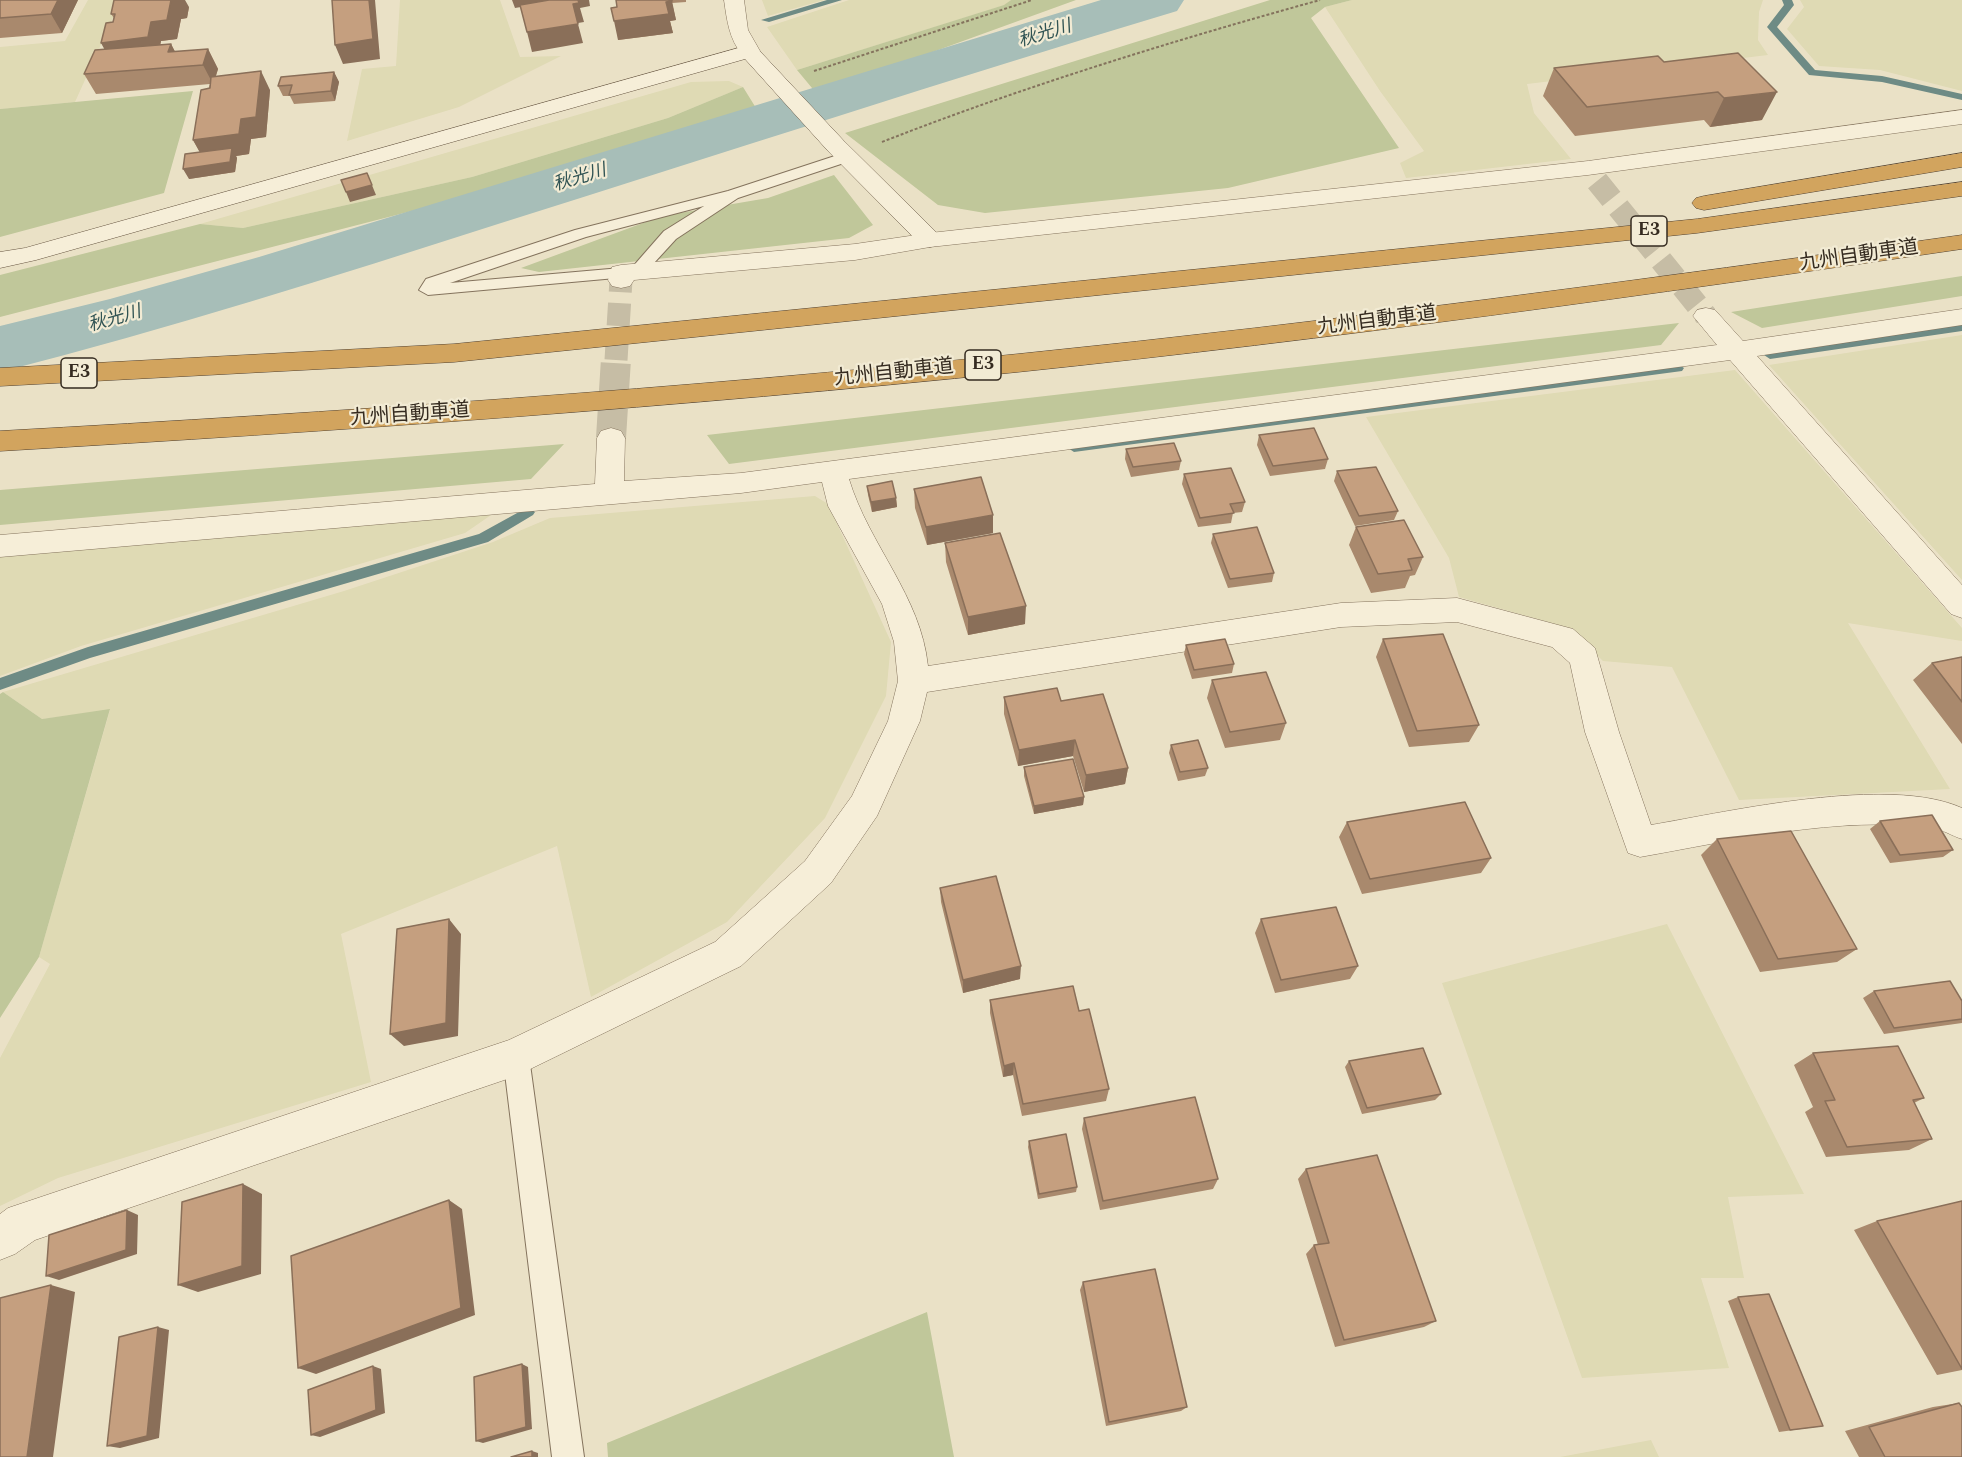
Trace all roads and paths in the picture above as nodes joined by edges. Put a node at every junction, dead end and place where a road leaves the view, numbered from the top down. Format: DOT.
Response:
graph roads {
  1 [pos="734,0"];
  2 [pos="1030,0"];
  3 [pos="1320,0"];
  4 [pos="749,51"];
  5 [pos="783,87"];
  6 [pos="1962,117"];
  7 [pos="841,151"];
  8 [pos="1962,160"];
  9 [pos="1962,189"];
  10 [pos="732,195"];
  11 [pos="930,240"];
  12 [pos="1962,242"];
  13 [pos="0,260"];
  14 [pos="1335,263"];
  15 [pos="626,275"];
  16 [pos="1706,316"];
  17 [pos="1962,317"];
  18 [pos="1735,351"];
  19 [pos="0,377"];
  20 [pos="611,438"];
  21 [pos="0,441"];
  22 [pos="833,472"];
  23 [pos="609,493"];
  24 [pos="0,546"];
  25 [pos="1962,606"];
  26 [pos="914,681"];
  27 [pos="1962,824"];
  28 [pos="516,1057"];
  29 [pos="0,1239"];
  30 [pos="568,1457"];
  1 -- 4 [label="street"];
  2 -- 5 [label="path"];
  3 -- 7 [label="path"];
  4 -- 5 [label="street"];
  4 -- 13 [label="street"];
  5 -- 7 [label="street"];
  6 -- 11 [label="street"];
  7 -- 10 [label="lane"];
  7 -- 11 [label="street"];
  8 -- 14 [label="highway"];
  9 -- 14 [label="highway, E3"];
  10 -- 15 [label="lane"];
  10 -- 15 [label="lane"];
  11 -- 15 [label="street"];
  12 -- 21 [label="highway, 九州自動車道 / E3"];
  14 -- 19 [label="highway, E3"];
  16 -- 18 [label="street"];
  17 -- 18 [label="street"];
  18 -- 22 [label="street"];
  18 -- 25 [label="street"];
  20 -- 23 [label="street"];
  22 -- 23 [label="street"];
  22 -- 26 [label="street"];
  23 -- 24 [label="street"];
  26 -- 27 [label="street"];
  26 -- 28 [label="street"];
  28 -- 29 [label="street"];
  28 -- 30 [label="lane"];
}
